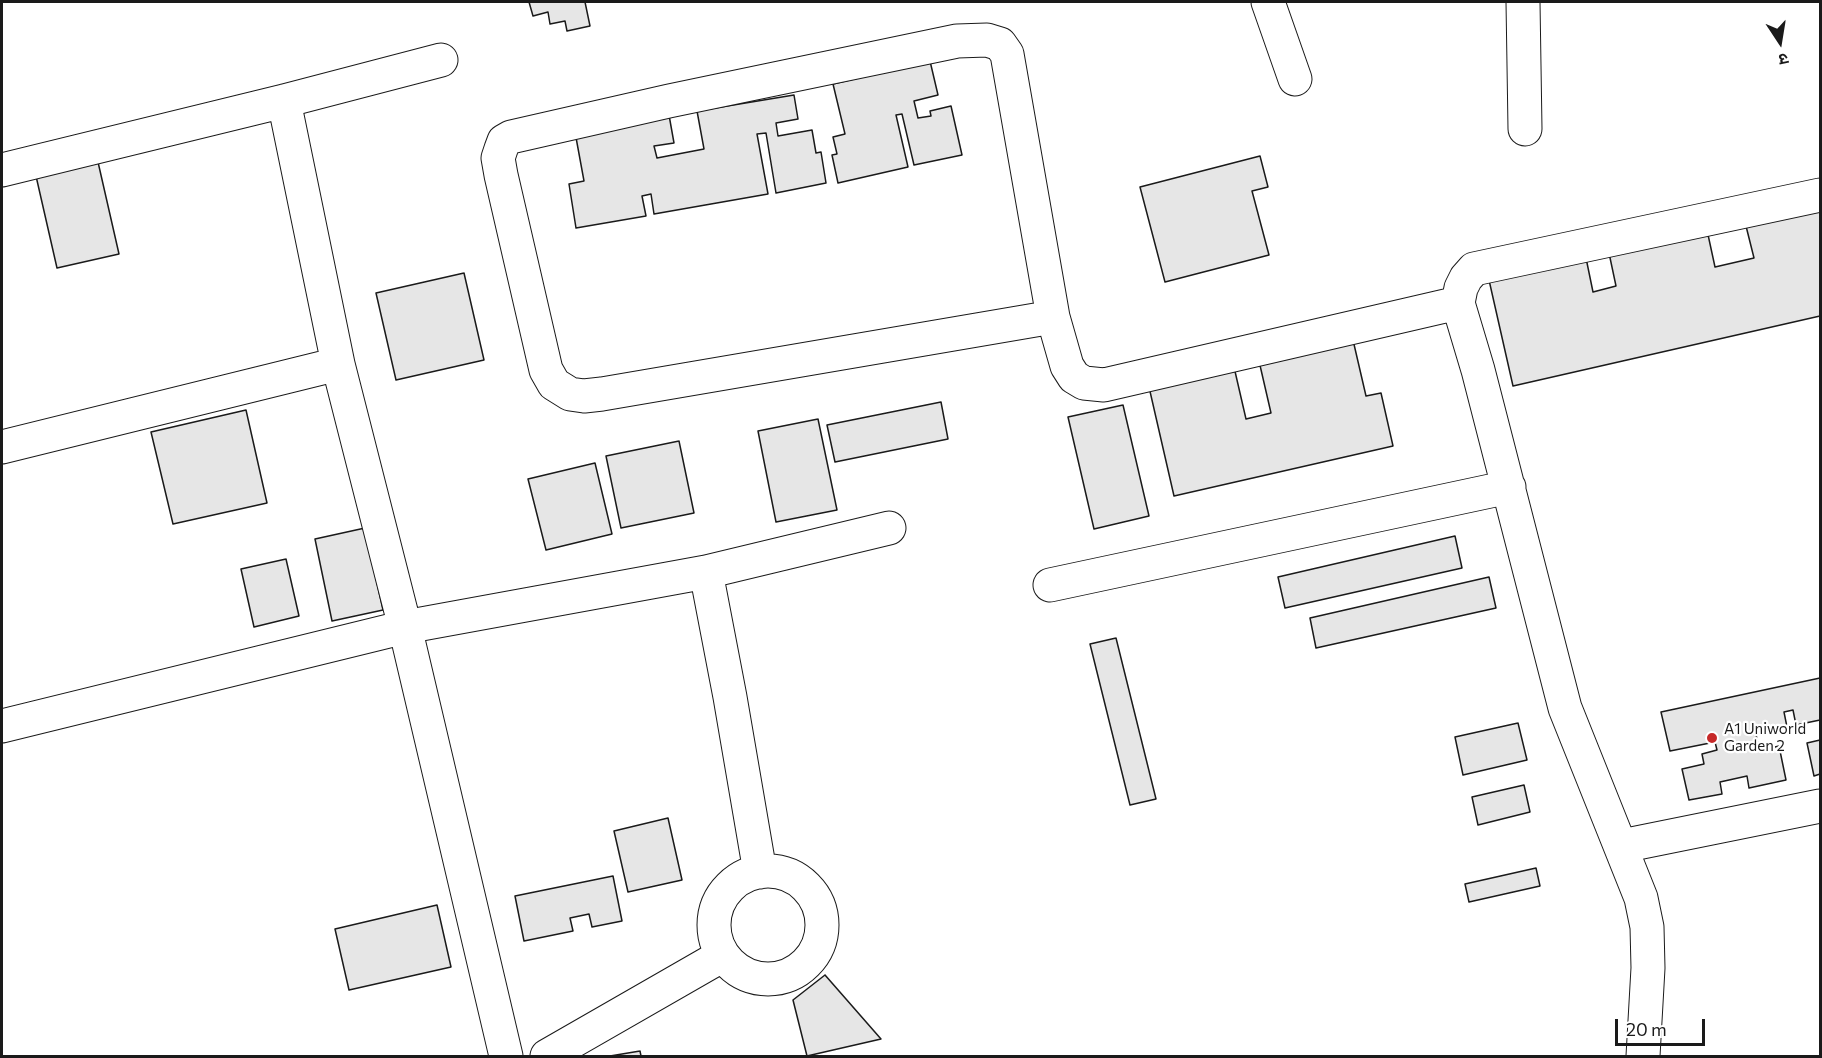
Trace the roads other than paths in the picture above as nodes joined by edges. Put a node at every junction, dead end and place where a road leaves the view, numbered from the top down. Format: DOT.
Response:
graph roads {
  1 [pos="1268,2"];
  2 [pos="1523,2"];
  3 [pos="441,60"];
  4 [pos="1295,79"];
  5 [pos="284,101"];
  6 [pos="1525,129"];
  7 [pos="2,170"];
  8 [pos="1821,195"];
  9 [pos="1458,303"];
  10 [pos="1053,318"];
  11 [pos="338,364"];
  12 [pos="2,447"];
  13 [pos="1509,487"];
  14 [pos="889,528"];
  15 [pos="706,572"];
  16 [pos="1050,585"];
  17 [pos="405,627"];
  18 [pos="2,726"];
  19 [pos="1821,806"];
  20 [pos="1622,846"];
  21 [pos="760,872"];
  22 [pos="723,955"];
  23 [pos="506,1056"];
  24 [pos="547,1056"];
  25 [pos="1643,1056"];
  1 -- 4 [label="street"];
  2 -- 6 [label="street"];
  3 -- 5 [label="street"];
  5 -- 7 [label="street"];
  5 -- 11 [label="street"];
  8 -- 9 [label="street"];
  9 -- 10 [label="street"];
  9 -- 13 [label="street"];
  10 -- 10 [label="street"];
  11 -- 12 [label="street"];
  11 -- 17 [label="street"];
  13 -- 16 [label="street"];
  13 -- 20 [label="street"];
  14 -- 15 [label="street"];
  15 -- 17 [label="street"];
  15 -- 21 [label="street"];
  17 -- 18 [label="street"];
  17 -- 23 [label="street"];
  19 -- 20 [label="street"];
  20 -- 25 [label="street"];
  21 -- 22 [label="street"];
  21 -- 22 [label="street"];
  22 -- 24 [label="street"];
}
